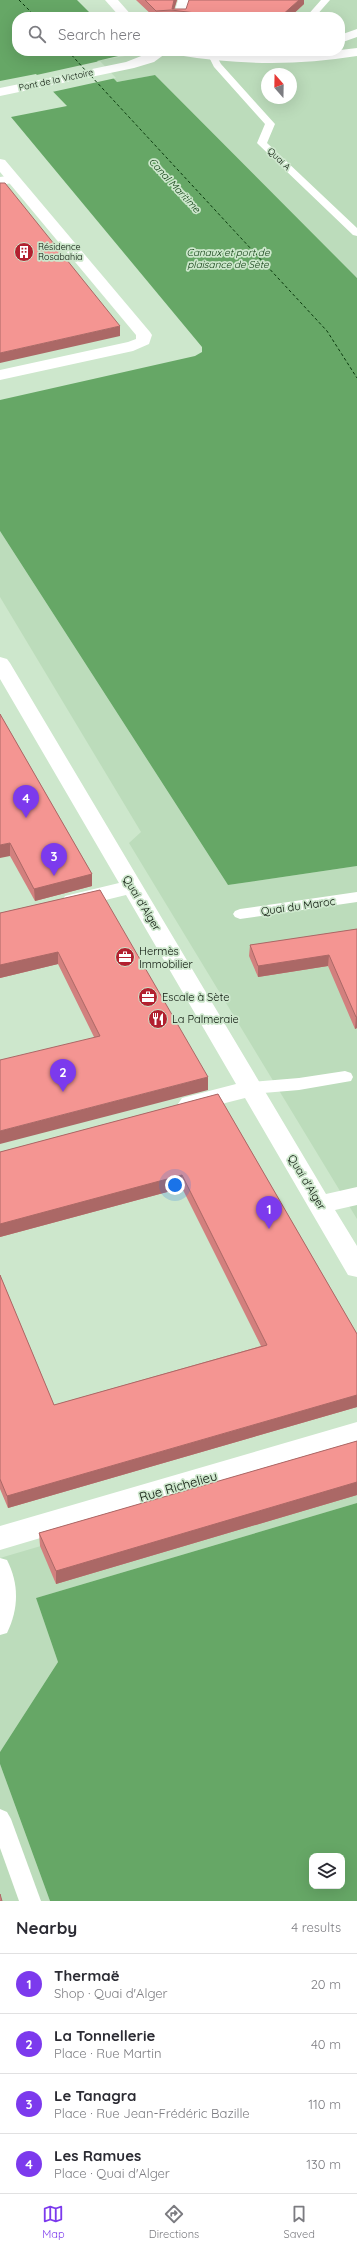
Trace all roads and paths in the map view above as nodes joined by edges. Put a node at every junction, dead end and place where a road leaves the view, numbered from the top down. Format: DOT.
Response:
graph roads {
  1 [pos="111,0"];
  2 [pos="184,0"];
  3 [pos="326,0"];
  4 [pos="122,12"];
  5 [pos="180,12"];
  6 [pos="315,12"];
  7 [pos="357,33"];
  8 [pos="345,37"];
  9 [pos="357,52"];
  10 [pos="345,54"];
  11 [pos="154,56"];
  12 [pos="213,56"];
  13 [pos="274,56"];
  14 [pos="333,56"];
  15 [pos="0,92"];
  16 [pos="0,163"];
  17 [pos="6,180"];
  18 [pos="357,233"];
  19 [pos="0,375"];
  20 [pos="0,663"];
  21 [pos="132,887"];
  22 [pos="357,897"];
  23 [pos="51,906"];
  24 [pos="240,914"];
  25 [pos="345,1076"];
  26 [pos="251,1088"];
  27 [pos="169,1110"];
  28 [pos="357,1196"];
  29 [pos="320,1204"];
  30 [pos="357,1268"];
  31 [pos="357,1433"];
  32 [pos="0,1538"];
  33 [pos="0,1566"];
  34 [pos="0,1627"];
  35 [pos="0,1819"];
  36 [pos="30,1901"];
  1 -- 4 [label="street"];
  2 -- 5 [label="street"];
  3 -- 6 [label="lane"];
  7 -- 8 [label="street"];
  9 -- 10 [label="street"];
  11 -- 15 [label="street, Pont de la Victoire"];
  12 -- 18 [label="lane, Quai A"];
  13 -- 14 [label="street"];
  16 -- 17 [label="street"];
  17 -- 19 [label="street"];
  20 -- 21 [label="street, Quai d'Alger"];
  21 -- 23 [label="street"];
  21 -- 26 [label="street, Quai d'Alger"];
  22 -- 24 [label="lane, Quai du Maroc"];
  25 -- 26 [label="lane"];
  26 -- 27 [label="street"];
  26 -- 29 [label="street, Quai d'Alger"];
  28 -- 29 [label="street"];
  29 -- 30 [label="street, Quai d'Alger"];
  31 -- 32 [label="street, Rue Richelieu"];
  33 -- 34 [label="lane"];
  35 -- 36 [label="lane"];
}
